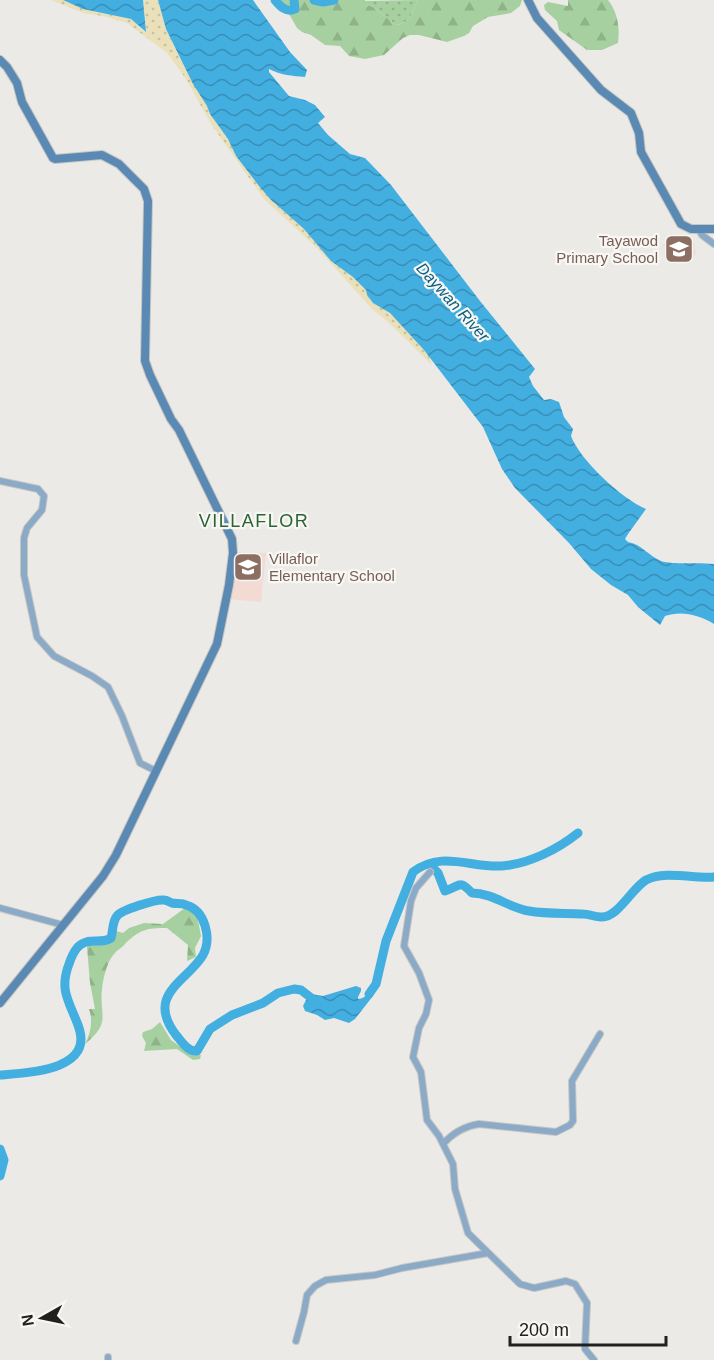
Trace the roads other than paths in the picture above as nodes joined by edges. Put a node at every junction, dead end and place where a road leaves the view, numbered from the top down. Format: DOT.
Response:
graph roads {
  1 [pos="528,0"];
  2 [pos="0,60"];
  3 [pos="714,229"];
  4 [pos="699,230"];
  5 [pos="714,244"];
  6 [pos="0,482"];
  7 [pos="156,771"];
  8 [pos="430,872"];
  9 [pos="0,908"];
  10 [pos="63,925"];
  11 [pos="0,1003"];
  12 [pos="600,1034"];
  13 [pos="443,1144"];
  14 [pos="488,1253"];
  15 [pos="296,1341"];
  16 [pos="594,1360"];
  1 -- 4 [label="street"];
  2 -- 7 [label="street"];
  3 -- 4 [label="street"];
  4 -- 5 [label="street"];
  6 -- 7 [label="street"];
  7 -- 10 [label="street"];
  8 -- 13 [label="street"];
  9 -- 10 [label="street"];
  10 -- 11 [label="street"];
  12 -- 13 [label="street"];
  13 -- 14 [label="street"];
  14 -- 15 [label="street"];
  14 -- 16 [label="street"];
}
